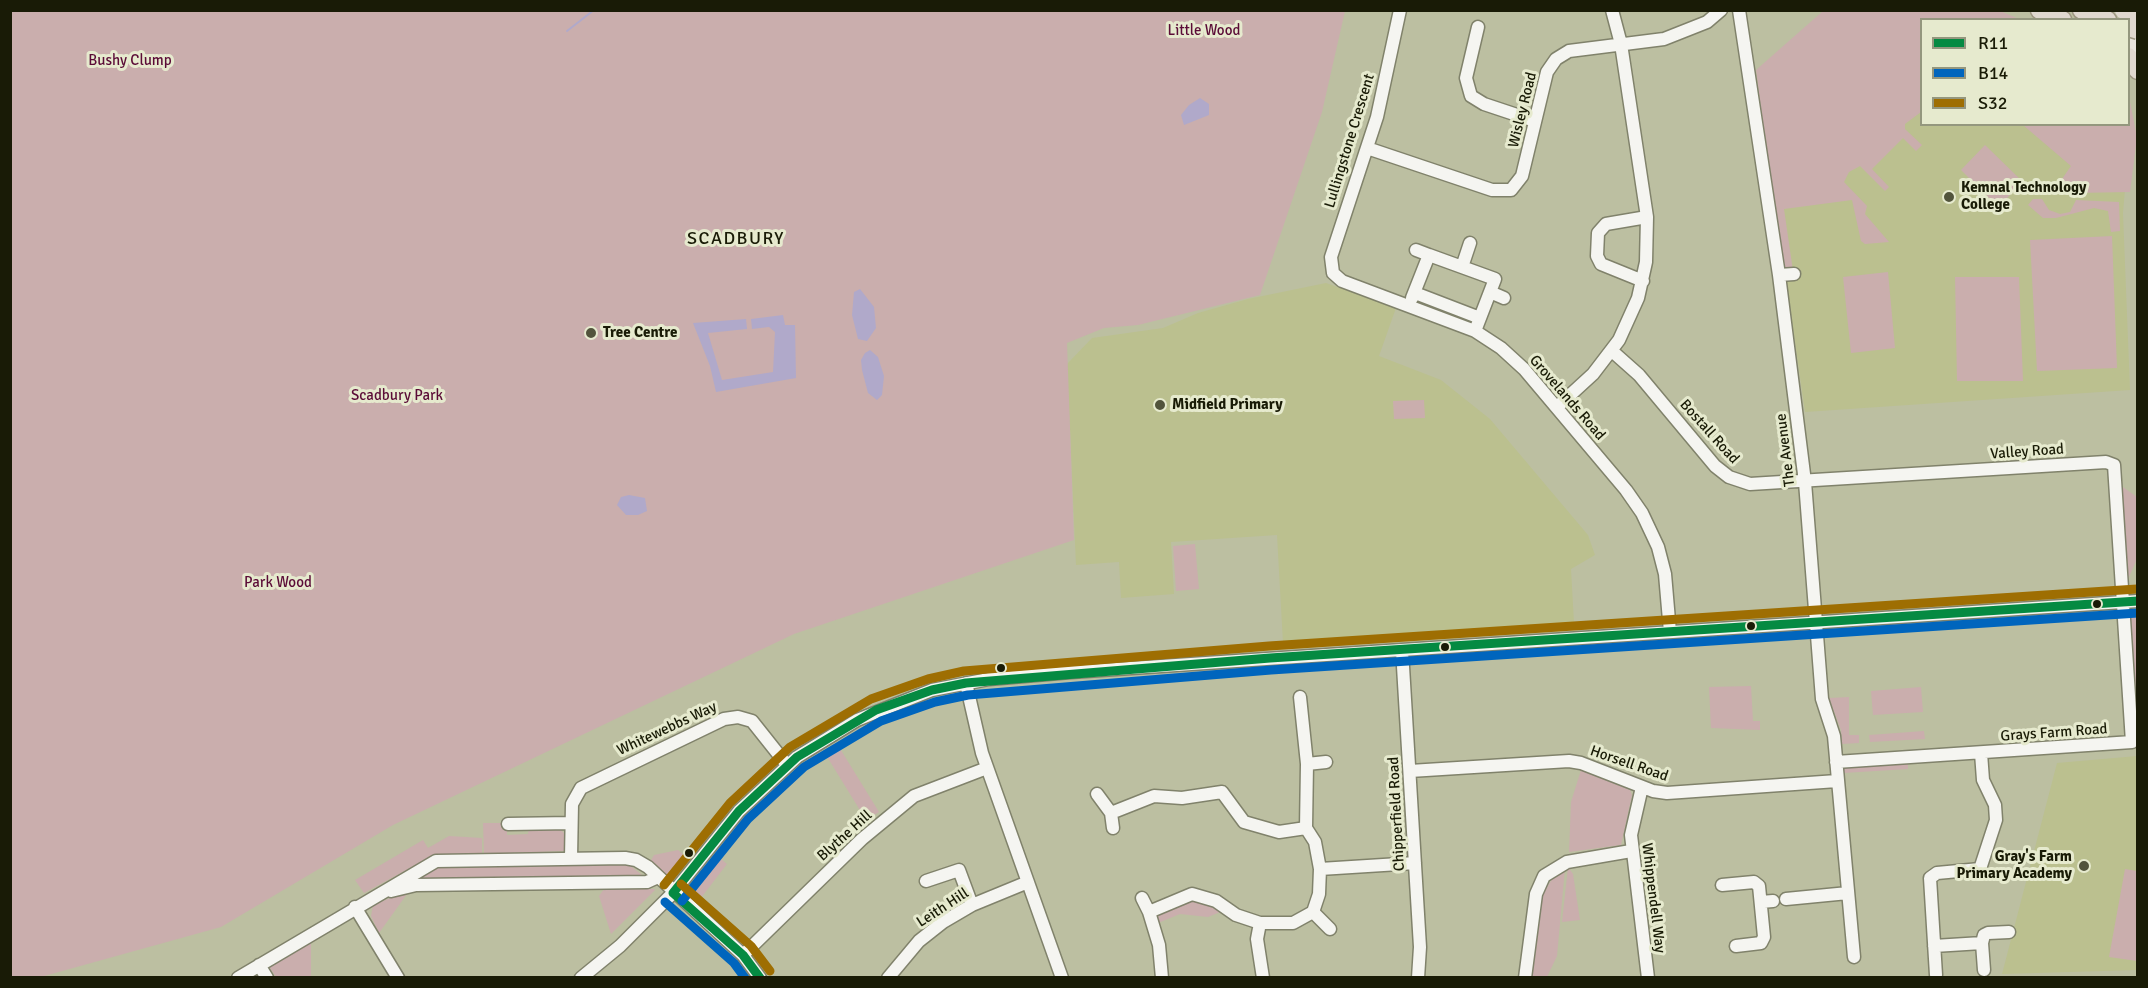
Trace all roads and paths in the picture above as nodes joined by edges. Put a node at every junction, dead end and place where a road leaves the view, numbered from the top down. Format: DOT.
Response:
graph roads {
  1 [pos="1400,10"];
  2 [pos="1612,10"];
  3 [pos="1721,10"];
  4 [pos="1739,10"];
  5 [pos="2040,10"];
  6 [pos="2124,10"];
  7 [pos="2085,12"];
  8 [pos="2138,14"];
  9 [pos="2058,18"];
  10 [pos="2102,18"];
  11 [pos="1478,27"];
  12 [pos="1621,44"];
  13 [pos="2138,55"];
  14 [pos="1535,121"];
  15 [pos="1367,148"];
  16 [pos="1647,217"];
  17 [pos="1470,243"];
  18 [pos="1416,250"];
  19 [pos="1429,255"];
  20 [pos="1462,267"];
  21 [pos="1779,274"];
  22 [pos="1794,274"];
  23 [pos="1337,278"];
  24 [pos="1643,281"];
  25 [pos="1415,292"];
  26 [pos="1490,292"];
  27 [pos="1504,298"];
  28 [pos="1410,305"];
  29 [pos="1480,318"];
  30 [pos="1475,331"];
  31 [pos="1612,351"];
  32 [pos="1557,407"];
  33 [pos="1805,482"];
  34 [pos="2138,601"];
  35 [pos="2124,602"];
  36 [pos="1817,622"];
  37 [pos="1670,632"];
  38 [pos="1402,650"];
  39 [pos="966,683"];
  40 [pos="1300,697"];
  41 [pos="1981,753"];
  42 [pos="1326,762"];
  43 [pos="1836,762"];
  44 [pos="1307,764"];
  45 [pos="787,765"];
  46 [pos="987,768"];
  47 [pos="1410,771"];
  48 [pos="1837,781"];
  49 [pos="1642,787"];
  50 [pos="1097,794"];
  51 [pos="1110,813"];
  52 [pos="571,823"];
  53 [pos="508,824"];
  54 [pos="1113,828"];
  55 [pos="1306,828"];
  56 [pos="1631,851"];
  57 [pos="571,858"];
  58 [pos="1415,863"];
  59 [pos="1320,869"];
  60 [pos="658,877"];
  61 [pos="926,881"];
  62 [pos="1028,882"];
  63 [pos="1722,885"];
  64 [pos="673,893"];
  65 [pos="1848,893"];
  66 [pos="378,894"];
  67 [pos="1142,898"];
  68 [pos="1773,901"];
  69 [pos="972,905"];
  70 [pos="355,907"];
  71 [pos="1149,912"];
  72 [pos="1313,912"];
  73 [pos="1260,923"];
  74 [pos="1330,929"];
  75 [pos="2009,932"];
  76 [pos="1982,943"];
  77 [pos="1736,946"];
  78 [pos="1934,946"];
  79 [pos="743,955"];
  80 [pos="1854,957"];
  81 [pos="259,965"];
  82 [pos="1983,970"];
  83 [pos="1936,975"];
  84 [pos="238,978"];
  85 [pos="267,978"];
  86 [pos="398,978"];
  87 [pos="581,978"];
  88 [pos="760,978"];
  89 [pos="888,978"];
  90 [pos="1062,978"];
  91 [pos="1162,978"];
  92 [pos="1263,978"];
  93 [pos="1418,978"];
  94 [pos="1525,978"];
  95 [pos="1648,978"];
  1 -- 15 [label="street, Lullingstone Crescent"];
  2 -- 12 [label="street"];
  3 -- 12 [label="street, Wisley Road"];
  4 -- 21 [label="street, The Avenue"];
  5 -- 9 [label="highway"];
  6 -- 8 [label="highway, bridge"];
  7 -- 10 [label="highway"];
  8 -- 13 [label="main road"];
  11 -- 14 [label="street"];
  12 -- 14 [label="street, Wisley Road"];
  12 -- 16 [label="street"];
  14 -- 15 [label="street, Wisley Road"];
  15 -- 23 [label="street, Lullingstone Crescent"];
  16 -- 24 [label="street"];
  16 -- 24 [label="street"];
  17 -- 20 [label="street"];
  18 -- 19 [label="street"];
  19 -- 20 [label="street"];
  19 -- 25 [label="street"];
  20 -- 26 [label="street"];
  21 -- 22 [label="street"];
  21 -- 33 [label="street, The Avenue"];
  23 -- 28 [label="street, Grovelands Road"];
  24 -- 31 [label="street"];
  25 -- 28 [label="street"];
  25 -- 29 [label="street"];
  26 -- 27 [label="street"];
  26 -- 29 [label="street"];
  28 -- 30 [label="street, Grovelands Road"];
  29 -- 30 [label="street"];
  30 -- 32 [label="street, Grovelands Road"];
  31 -- 32 [label="street"];
  31 -- 33 [label="street, Bostall Road"];
  32 -- 37 [label="street, Grovelands Road"];
  33 -- 35 [label="street, Valley Road"];
  33 -- 36 [label="street, The Avenue"];
  34 -- 35 [label="street"];
  35 -- 36 [label="street"];
  35 -- 41 [label="street, Grays Farm Road"];
  36 -- 37 [label="street"];
  36 -- 43 [label="street, The Avenue"];
  37 -- 38 [label="street"];
  38 -- 39 [label="street"];
  38 -- 47 [label="street, Chipperfield Road"];
  39 -- 45 [label="street"];
  39 -- 46 [label="street"];
  40 -- 44 [label="street"];
  41 -- 43 [label="street, Grays Farm Road"];
  41 -- 78 [label="street"];
  42 -- 44 [label="street"];
  43 -- 48 [label="street, The Avenue"];
  44 -- 55 [label="street"];
  45 -- 52 [label="street, Whitewebbs Way"];
  45 -- 64 [label="street"];
  46 -- 62 [label="street"];
  46 -- 79 [label="street, Blythe Hill"];
  47 -- 49 [label="street, Horsell Road"];
  47 -- 58 [label="street, Chipperfield Road"];
  48 -- 49 [label="street, Horsell Road"];
  48 -- 65 [label="street, The Avenue"];
  49 -- 56 [label="street, Whippendell Way"];
  50 -- 51 [label="street"];
  51 -- 54 [label="street"];
  51 -- 55 [label="street"];
  52 -- 53 [label="street"];
  52 -- 57 [label="street, Whitewebbs Way"];
  55 -- 59 [label="street"];
  56 -- 94 [label="street"];
  56 -- 95 [label="street, Whippendell Way"];
  57 -- 60 [label="street"];
  57 -- 66 [label="street"];
  58 -- 59 [label="street"];
  58 -- 93 [label="street, Chipperfield Road"];
  59 -- 72 [label="street"];
  60 -- 64 [label="street"];
  60 -- 66 [label="street"];
  61 -- 69 [label="street"];
  62 -- 69 [label="street, Leith Hill"];
  62 -- 90 [label="street"];
  63 -- 68 [label="street"];
  64 -- 79 [label="street"];
  64 -- 87 [label="street"];
  65 -- 68 [label="street"];
  65 -- 80 [label="street, The Avenue"];
  66 -- 70 [label="street"];
  67 -- 71 [label="street"];
  68 -- 77 [label="street"];
  69 -- 89 [label="street, Leith Hill"];
  70 -- 81 [label="street"];
  70 -- 86 [label="street"];
  71 -- 73 [label="street"];
  71 -- 91 [label="street"];
  72 -- 73 [label="street"];
  72 -- 74 [label="street"];
  73 -- 92 [label="street"];
  75 -- 76 [label="street"];
  76 -- 78 [label="street"];
  76 -- 82 [label="street"];
  78 -- 83 [label="street"];
  79 -- 88 [label="street"];
  81 -- 84 [label="street"];
  81 -- 85 [label="street"];
}
